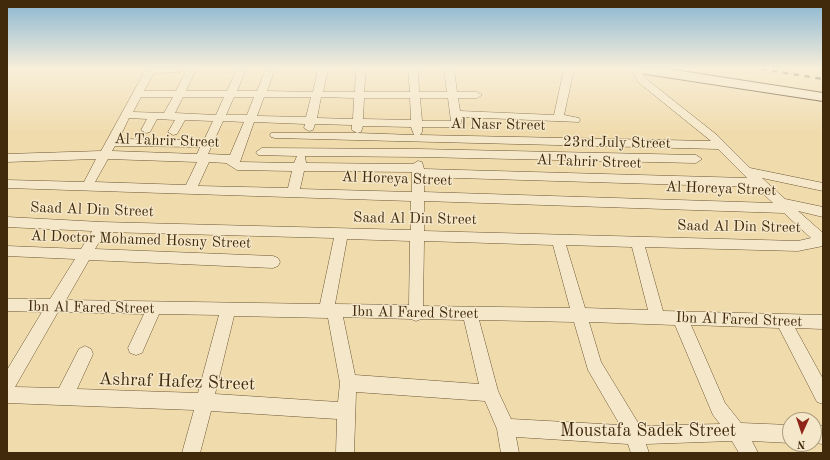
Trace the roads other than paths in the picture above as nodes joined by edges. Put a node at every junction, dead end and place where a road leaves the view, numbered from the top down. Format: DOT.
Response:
graph roads {
  1 [pos="139,90"];
  2 [pos="181,90"];
  3 [pos="233,90"];
  4 [pos="262,90"];
  5 [pos="318,90"];
  6 [pos="359,90"];
  7 [pos="414,90"];
  8 [pos="451,90"];
  9 [pos="564,90"];
  10 [pos="653,90"];
  11 [pos="778,90"];
  12 [pos="813,90"];
  13 [pos="823,92"];
  14 [pos="137,94"];
  15 [pos="179,94"];
  16 [pos="231,94"];
  17 [pos="260,94"];
  18 [pos="317,94"];
  19 [pos="359,95"];
  20 [pos="414,95"];
  21 [pos="452,95"];
  22 [pos="477,95"];
  23 [pos="823,97"];
  24 [pos="455,114"];
  25 [pos="126,115"];
  26 [pos="154,116"];
  27 [pos="168,116"];
  28 [pos="182,117"];
  29 [pos="220,118"];
  30 [pos="558,118"];
  31 [pos="250,119"];
  32 [pos="575,120"];
  33 [pos="310,121"];
  34 [pos="357,122"];
  35 [pos="416,124"];
  36 [pos="146,130"];
  37 [pos="173,132"];
  38 [pos="275,135"];
  39 [pos="307,135"];
  40 [pos="356,137"];
  41 [pos="417,138"];
  42 [pos="111,142"];
  43 [pos="208,144"];
  44 [pos="721,145"];
  45 [pos="262,152"];
  46 [pos="302,153"];
  47 [pos="355,153"];
  48 [pos="418,154"];
  49 [pos="104,155"];
  50 [pos="203,158"];
  51 [pos="8,159"];
  52 [pos="696,159"];
  53 [pos="233,161"];
  54 [pos="299,167"];
  55 [pos="354,168"];
  56 [pos="418,171"];
  57 [pos="746,171"];
  58 [pos="758,183"];
  59 [pos="7,184"];
  60 [pos="87,187"];
  61 [pos="823,187"];
  62 [pos="190,189"];
  63 [pos="293,192"];
  64 [pos="419,195"];
  65 [pos="783,205"];
  66 [pos="823,212"];
  67 [pos="7,222"];
  68 [pos="101,227"];
  69 [pos="342,233"];
  70 [pos="418,235"];
  71 [pos="820,236"];
  72 [pos="558,239"];
  73 [pos="637,242"];
  74 [pos="7,251"];
  75 [pos="84,256"];
  76 [pos="273,262"];
  77 [pos="7,305"];
  78 [pos="54,307"];
  79 [pos="154,309"];
  80 [pos="228,310"];
  81 [pos="330,312"];
  82 [pos="416,314"];
  83 [pos="470,314"];
  84 [pos="579,315"];
  85 [pos="657,317"];
  86 [pos="680,318"];
  87 [pos="783,321"];
  88 [pos="823,322"];
  89 [pos="136,348"];
  90 [pos="85,354"];
  91 [pos="348,383"];
  92 [pos="7,385"];
  93 [pos="821,387"];
  94 [pos="490,393"];
  95 [pos="7,395"];
  96 [pos="64,397"];
  97 [pos="205,402"];
  98 [pos="346,411"];
  99 [pos="506,428"];
  100 [pos="737,432"];
  101 [pos="782,434"];
  102 [pos="635,435"];
  103 [pos="191,453"];
  104 [pos="345,453"];
  105 [pos="510,453"];
  106 [pos="640,453"];
  107 [pos="749,453"];
  1 -- 14 [label="street"];
  2 -- 15 [label="street"];
  3 -- 16 [label="street"];
  4 -- 17 [label="street"];
  5 -- 18 [label="street"];
  6 -- 19 [label="street"];
  7 -- 20 [label="street"];
  8 -- 21 [label="street"];
  9 -- 30 [label="street"];
  10 -- 44 [label="street"];
  11 -- 23 [label="main road"];
  12 -- 13 [label="main road"];
  14 -- 15 [label="street"];
  14 -- 25 [label="street"];
  15 -- 16 [label="street"];
  15 -- 27 [label="street"];
  16 -- 17 [label="street"];
  16 -- 29 [label="street"];
  17 -- 18 [label="street"];
  17 -- 31 [label="street"];
  18 -- 19 [label="street"];
  18 -- 33 [label="street"];
  19 -- 20 [label="street"];
  19 -- 34 [label="street"];
  20 -- 21 [label="street"];
  20 -- 35 [label="street"];
  21 -- 22 [label="street"];
  21 -- 24 [label="street"];
  24 -- 30 [label="street"];
  24 -- 35 [label="street"];
  25 -- 26 [label="street"];
  25 -- 42 [label="street"];
  26 -- 27 [label="street"];
  26 -- 36 [label="street"];
  27 -- 28 [label="street"];
  28 -- 29 [label="street"];
  28 -- 37 [label="street"];
  29 -- 31 [label="street"];
  29 -- 43 [label="street"];
  30 -- 32 [label="street"];
  31 -- 33 [label="street"];
  31 -- 53 [label="street"];
  33 -- 34 [label="street"];
  33 -- 39 [label="street"];
  34 -- 35 [label="street"];
  34 -- 40 [label="street"];
  35 -- 41 [label="street"];
  38 -- 39 [label="street, Al Nasr Street"];
  39 -- 40 [label="street, Al Nasr Street"];
  39 -- 46 [label="street"];
  40 -- 41 [label="street, Al Nasr Street"];
  40 -- 47 [label="street"];
  41 -- 44 [label="street, Al Nasr Street"];
  41 -- 48 [label="street"];
  42 -- 43 [label="street"];
  42 -- 49 [label="street"];
  43 -- 50 [label="street"];
  44 -- 57 [label="street"];
  45 -- 46 [label="street, 23rd July Street"];
  46 -- 47 [label="street, 23rd July Street"];
  46 -- 54 [label="street"];
  47 -- 48 [label="street, 23rd July Street"];
  47 -- 55 [label="street"];
  48 -- 52 [label="street, 23rd July Street"];
  48 -- 56 [label="street"];
  49 -- 50 [label="street, Al Tahrir Street"];
  49 -- 51 [label="street, Al Tahrir Street"];
  49 -- 60 [label="street"];
  50 -- 53 [label="street, Al Tahrir Street"];
  50 -- 62 [label="street"];
  53 -- 54 [label="street, Al Tahrir Street"];
  54 -- 55 [label="street, Al Tahrir Street"];
  54 -- 63 [label="street"];
  55 -- 56 [label="street, Al Tahrir Street"];
  56 -- 58 [label="street, Al Tahrir Street"];
  56 -- 64 [label="street"];
  57 -- 58 [label="street"];
  57 -- 61 [label="street"];
  58 -- 65 [label="street"];
  59 -- 60 [label="street, Al Horeya Street"];
  60 -- 62 [label="street, Al Horeya Street"];
  62 -- 63 [label="street, Al Horeya Street"];
  63 -- 64 [label="street, Al Horeya Street"];
  64 -- 65 [label="street, Al Horeya Street"];
  64 -- 70 [label="street"];
  65 -- 66 [label="street, Al Horeya Street"];
  65 -- 71 [label="street"];
  67 -- 68 [label="street, Saad Al Din Street"];
  68 -- 69 [label="street, Saad Al Din Street"];
  68 -- 75 [label="street"];
  69 -- 70 [label="street, Saad Al Din Street"];
  69 -- 81 [label="street"];
  70 -- 72 [label="street, Saad Al Din Street"];
  70 -- 82 [label="street"];
  71 -- 73 [label="street, Saad Al Din Street"];
  72 -- 73 [label="street, Saad Al Din Street"];
  72 -- 84 [label="street"];
  73 -- 85 [label="street"];
  74 -- 75 [label="street, Al Doctor Mohamed Hosny Street"];
  75 -- 76 [label="street, Al Doctor Mohamed Hosny Street"];
  75 -- 78 [label="street"];
  77 -- 78 [label="street, Ibn Al Fared Street"];
  78 -- 79 [label="street, Ibn Al Fared Street"];
  78 -- 92 [label="street"];
  79 -- 80 [label="street, Ibn Al Fared Street"];
  79 -- 89 [label="street"];
  80 -- 81 [label="street, Ibn Al Fared Street"];
  80 -- 97 [label="street"];
  81 -- 82 [label="street, Ibn Al Fared Street"];
  81 -- 91 [label="street"];
  82 -- 83 [label="street, Ibn Al Fared Street"];
  83 -- 84 [label="street, Ibn Al Fared Street"];
  83 -- 94 [label="street"];
  84 -- 85 [label="street, Ibn Al Fared Street"];
  84 -- 102 [label="street"];
  85 -- 86 [label="street, Ibn Al Fared Street"];
  86 -- 87 [label="street, Ibn Al Fared Street"];
  86 -- 100 [label="street"];
  87 -- 88 [label="street, Ibn Al Fared Street"];
  87 -- 93 [label="street"];
  90 -- 96 [label="street"];
  91 -- 94 [label="street"];
  91 -- 98 [label="street"];
  94 -- 99 [label="street"];
  95 -- 96 [label="street, Ashraf Hafez Street"];
  96 -- 97 [label="street, Ashraf Hafez Street"];
  97 -- 98 [label="street, Ashraf Hafez Street"];
  97 -- 103 [label="street"];
  98 -- 104 [label="street"];
  99 -- 102 [label="street, Moustafa Sadek Street"];
  99 -- 105 [label="street"];
  100 -- 101 [label="street, Moustafa Sadek Street"];
  100 -- 102 [label="street, Moustafa Sadek Street"];
  100 -- 107 [label="street"];
  102 -- 106 [label="street"];
}
